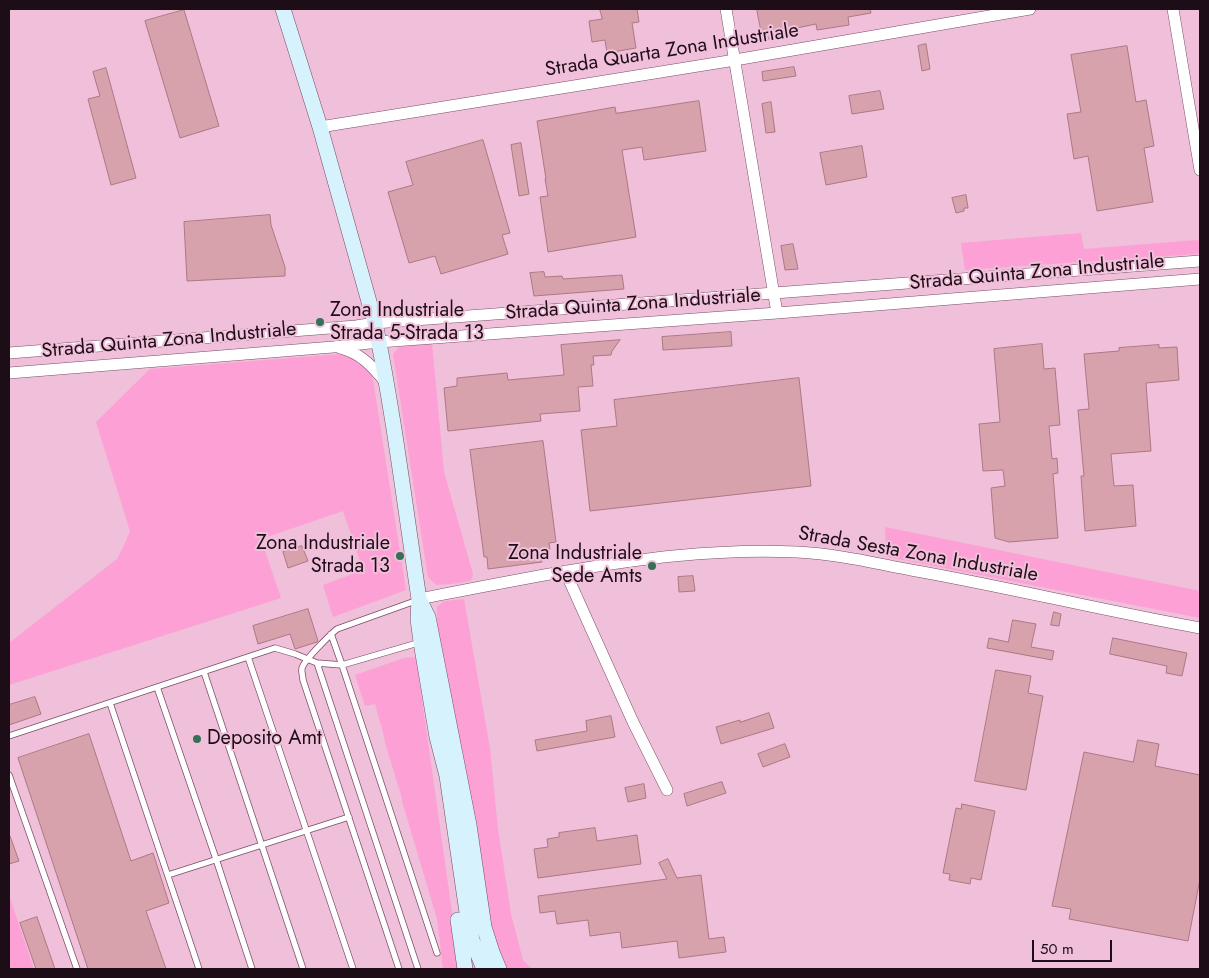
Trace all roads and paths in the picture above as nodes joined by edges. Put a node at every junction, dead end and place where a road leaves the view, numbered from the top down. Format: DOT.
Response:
graph roads {
  1 [pos="283,9"];
  2 [pos="726,9"];
  3 [pos="1030,9"];
  4 [pos="1174,9"];
  5 [pos="735,60"];
  6 [pos="320,127"];
  7 [pos="1200,170"];
  8 [pos="1200,261"];
  9 [pos="1200,279"];
  10 [pos="847,288"];
  11 [pos="774,294"];
  12 [pos="849,307"];
  13 [pos="777,313"];
  14 [pos="375,324"];
  15 [pos="379,342"];
  16 [pos="333,347"];
  17 [pos="9,353"];
  18 [pos="9,373"];
  19 [pos="386,383"];
  20 [pos="566,571"];
  21 [pos="419,599"];
  22 [pos="1200,628"];
  23 [pos="331,634"];
  24 [pos="421,642"];
  25 [pos="248,657"];
  26 [pos="308,660"];
  27 [pos="316,663"];
  28 [pos="342,665"];
  29 [pos="204,672"];
  30 [pos="157,687"];
  31 [pos="110,703"];
  32 [pos="9,736"];
  33 [pos="437,737"];
  34 [pos="9,775"];
  35 [pos="667,790"];
  36 [pos="349,817"];
  37 [pos="306,831"];
  38 [pos="262,845"];
  39 [pos="216,860"];
  40 [pos="168,875"];
  41 [pos="437,953"];
  42 [pos="77,969"];
  43 [pos="199,969"];
  44 [pos="252,969"];
  45 [pos="302,969"];
  46 [pos="353,969"];
  47 [pos="399,969"];
  48 [pos="418,969"];
  49 [pos="466,969"];
  50 [pos="484,969"];
  51 [pos="499,969"];
  1 -- 6 [label="main road"];
  2 -- 5 [label="street"];
  3 -- 5 [label="street, Strada Quarta Zona Industriale"];
  4 -- 7 [label="street"];
  5 -- 6 [label="street, Strada Quarta Zona Industriale"];
  5 -- 11 [label="street"];
  6 -- 14 [label="main road"];
  8 -- 10 [label="street, Strada Quinta Zona Industriale"];
  9 -- 12 [label="street, Strada Quinta Zona Industriale"];
  10 -- 11 [label="street, Strada Quinta Zona Industriale"];
  10 -- 12 [label="street"];
  11 -- 13 [label="street"];
  11 -- 14 [label="street, Strada Quinta Zona Industriale"];
  12 -- 13 [label="street, Strada Quinta Zona Industriale"];
  13 -- 15 [label="street, Strada Quinta Zona Industriale"];
  14 -- 15 [label="main road"];
  14 -- 17 [label="street, Strada Quinta Zona Industriale"];
  15 -- 16 [label="street, Strada Quinta Zona Industriale"];
  15 -- 19 [label="main road"];
  16 -- 18 [label="street, Strada Quinta Zona Industriale"];
  16 -- 19 [label="street"];
  19 -- 21 [label="main road"];
  20 -- 21 [label="street, Strada Sesta Zona Industriale"];
  20 -- 22 [label="street, Strada Sesta Zona Industriale"];
  20 -- 35 [label="street"];
  21 -- 23 [label="lane"];
  21 -- 24 [label="main road"];
  21 -- 51 [label="main road"];
  23 -- 26 [label="lane"];
  23 -- 28 [label="lane"];
  24 -- 28 [label="lane"];
  24 -- 33 [label="main road"];
  25 -- 26 [label="lane"];
  25 -- 29 [label="lane"];
  25 -- 37 [label="lane"];
  26 -- 27 [label="lane"];
  26 -- 36 [label="lane"];
  27 -- 28 [label="lane"];
  27 -- 48 [label="lane"];
  28 -- 41 [label="lane"];
  29 -- 30 [label="lane"];
  29 -- 38 [label="lane"];
  30 -- 31 [label="lane"];
  30 -- 39 [label="lane"];
  31 -- 32 [label="lane"];
  31 -- 40 [label="lane"];
  33 -- 49 [label="main road"];
  33 -- 50 [label="main road"];
  34 -- 42 [label="lane"];
  36 -- 37 [label="lane"];
  36 -- 47 [label="lane"];
  37 -- 38 [label="lane"];
  37 -- 46 [label="lane"];
  38 -- 39 [label="lane"];
  38 -- 45 [label="lane"];
  39 -- 40 [label="lane"];
  39 -- 44 [label="lane"];
  40 -- 43 [label="lane"];
}
